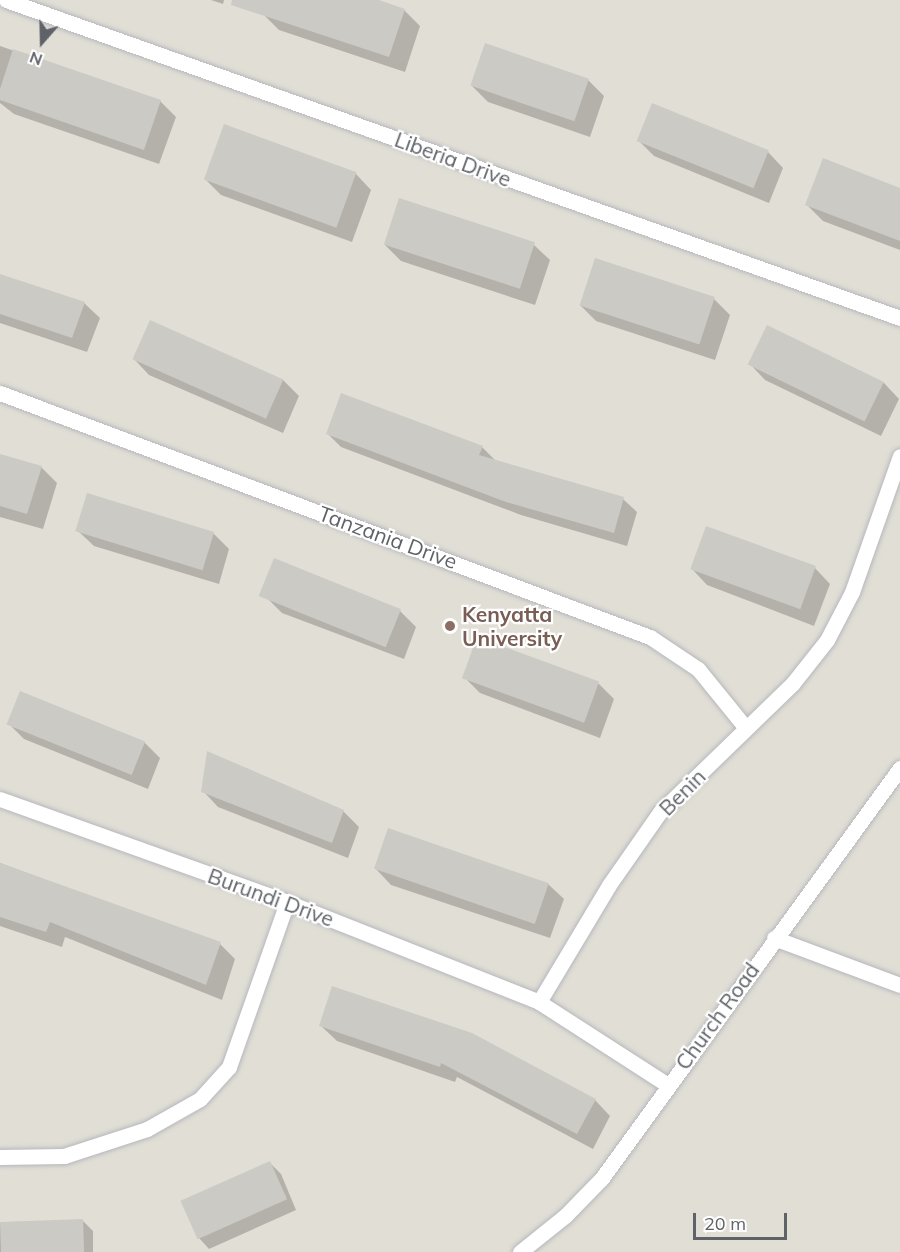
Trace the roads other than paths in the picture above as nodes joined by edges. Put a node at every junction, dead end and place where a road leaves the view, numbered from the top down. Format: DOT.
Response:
graph roads {
  1 [pos="6,0"];
  2 [pos="900,318"];
  3 [pos="0,393"];
  4 [pos="900,456"];
  5 [pos="746,728"];
  6 [pos="900,768"];
  7 [pos="0,799"];
  8 [pos="287,902"];
  9 [pos="774,938"];
  10 [pos="898,980"];
  11 [pos="539,1002"];
  12 [pos="668,1085"];
  13 [pos="0,1157"];
  14 [pos="520,1252"];
  1 -- 2 [label="lane, Liberia Drive"];
  3 -- 5 [label="lane, Tanzania Drive"];
  4 -- 5 [label="lane, Benin"];
  5 -- 11 [label="lane, Benin"];
  6 -- 9 [label="lane, Church Road"];
  7 -- 8 [label="lane, Burundi Drive"];
  8 -- 11 [label="lane, Burundi Drive"];
  8 -- 13 [label="lane"];
  9 -- 10 [label="lane"];
  9 -- 12 [label="lane, Church Road"];
  11 -- 12 [label="lane"];
  12 -- 14 [label="lane, Church Road"];
}
